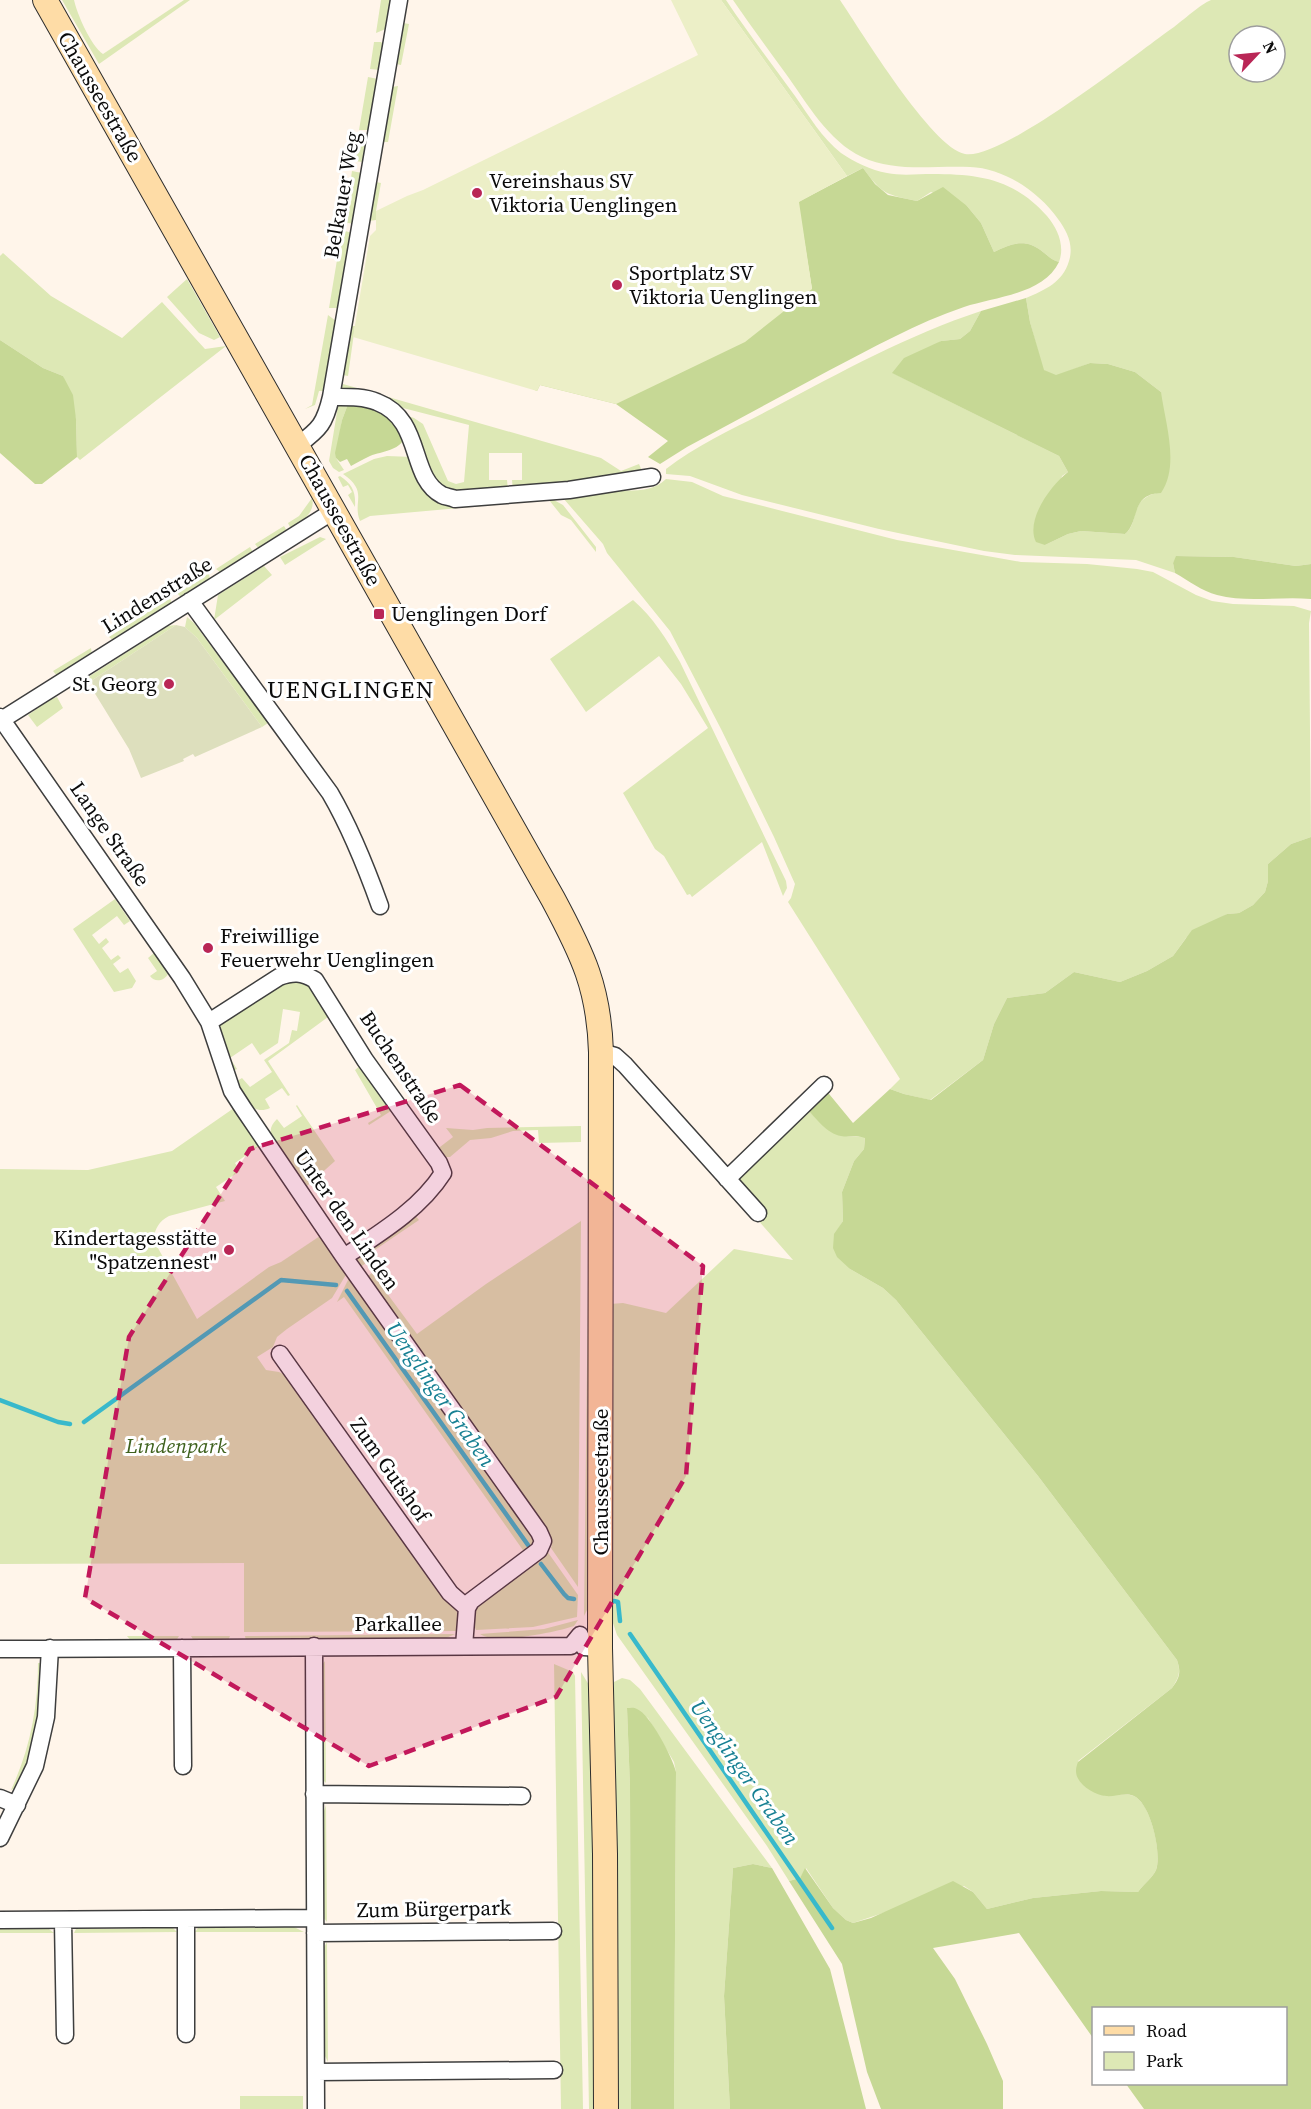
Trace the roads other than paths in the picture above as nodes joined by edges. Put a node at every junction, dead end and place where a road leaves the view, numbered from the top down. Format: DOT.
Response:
graph roads {
  1 [pos="45,0"];
  2 [pos="399,0"];
  3 [pos="331,397"];
  4 [pos="298,445"];
  5 [pos="652,477"];
  6 [pos="335,510"];
  7 [pos="190,601"];
  8 [pos="1,718"];
  9 [pos="380,906"];
  10 [pos="182,978"];
  11 [pos="209,1022"];
  12 [pos="601,1052"];
  13 [pos="824,1085"];
  14 [pos="727,1179"];
  15 [pos="758,1213"];
  16 [pos="344,1257"];
  17 [pos="280,1354"];
  18 [pos="467,1608"];
  19 [pos="314,1646"];
  20 [pos="464,1646"];
  21 [pos="50,1648"];
  22 [pos="182,1648"];
  23 [pos="600,1648"];
  24 [pos="0,1649"];
  25 [pos="183,1766"];
  26 [pos="314,1794"];
  27 [pos="522,1796"];
  28 [pos="0,1798"];
  29 [pos="17,1805"];
  30 [pos="0,1838"];
  31 [pos="0,1920"];
  32 [pos="186,1920"];
  33 [pos="63,1921"];
  34 [pos="315,1926"];
  35 [pos="553,1930"];
  36 [pos="186,2034"];
  37 [pos="65,2035"];
  38 [pos="554,2070"];
  39 [pos="316,2072"];
  40 [pos="316,2109"];
  41 [pos="606,2109"];
  1 -- 4 [label="main road, Chausseestraße"];
  2 -- 3 [label="street, Belkauer Weg"];
  3 -- 4 [label="street, Belkauer Weg"];
  3 -- 5 [label="street"];
  4 -- 6 [label="main road, Chausseestraße"];
  6 -- 7 [label="street, Lindenstraße"];
  6 -- 12 [label="main road, Chausseestraße"];
  7 -- 8 [label="street, Lindenstraße"];
  7 -- 9 [label="street"];
  8 -- 10 [label="street, Lange Straße"];
  10 -- 11 [label="street, Unter den Linden"];
  11 -- 16 [label="street, Unter den Linden"];
  11 -- 16 [label="street, Buchenstraße"];
  12 -- 14 [label="street"];
  12 -- 23 [label="main road, Chausseestraße"];
  13 -- 14 [label="street"];
  14 -- 15 [label="street"];
  16 -- 18 [label="street, Unter den Linden"];
  17 -- 18 [label="street, Zum Gutshof"];
  18 -- 20 [label="street"];
  19 -- 20 [label="street, Parkallee"];
  19 -- 22 [label="street, Parkallee"];
  19 -- 26 [label="street"];
  20 -- 23 [label="street, Parkallee"];
  21 -- 22 [label="street, Parkallee"];
  21 -- 24 [label="street, Parkallee"];
  21 -- 29 [label="street"];
  22 -- 25 [label="street"];
  23 -- 41 [label="main road, Chausseestraße"];
  26 -- 27 [label="street"];
  26 -- 34 [label="street"];
  28 -- 29 [label="street"];
  29 -- 30 [label="street"];
  31 -- 33 [label="street, Zum Bürgerpark"];
  32 -- 33 [label="street, Zum Bürgerpark"];
  32 -- 34 [label="street, Zum Bürgerpark"];
  32 -- 36 [label="street"];
  33 -- 37 [label="street"];
  34 -- 35 [label="street, Zum Bürgerpark"];
  34 -- 39 [label="street"];
  38 -- 39 [label="street"];
  39 -- 40 [label="street"];
}
